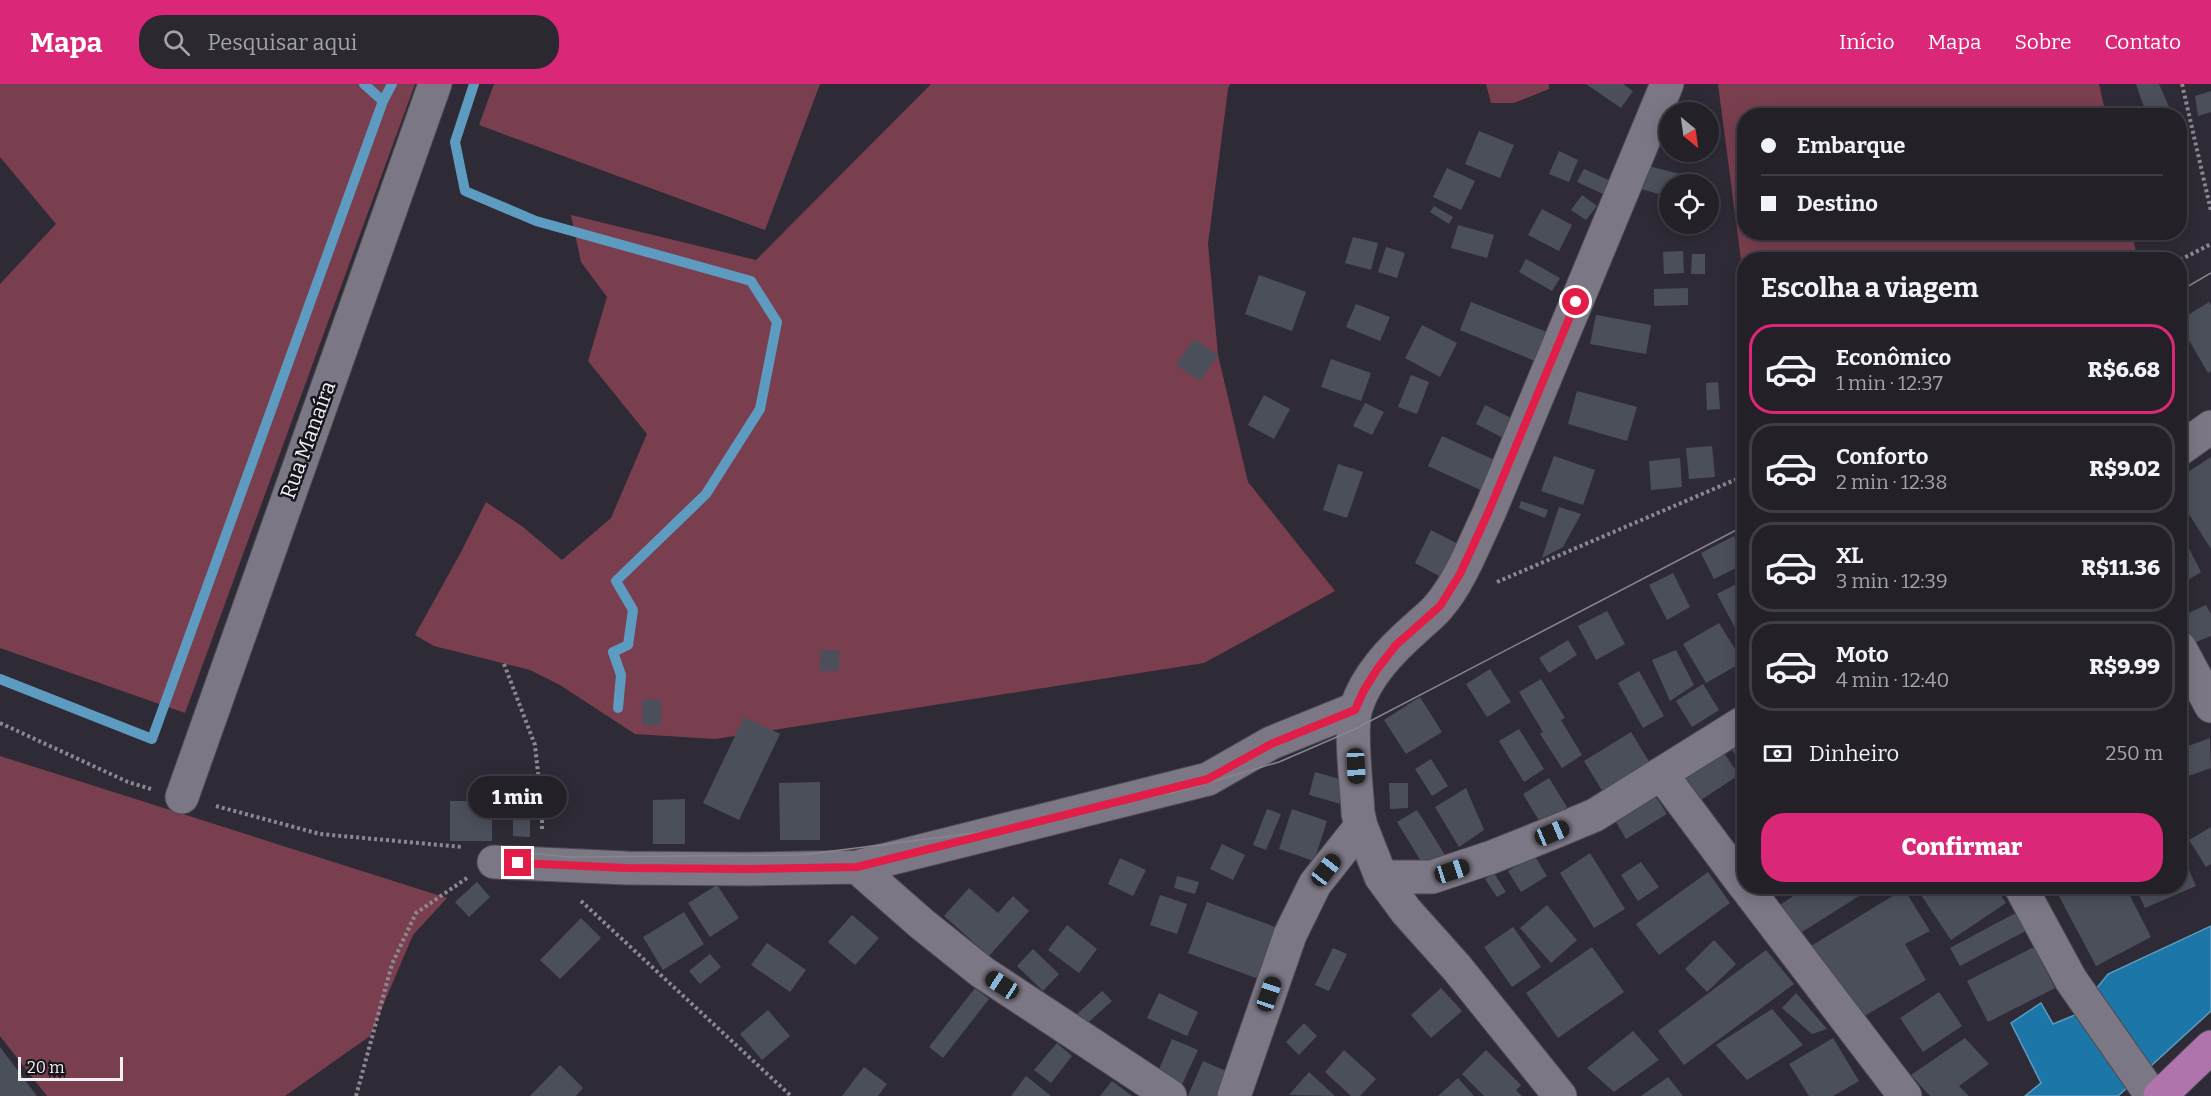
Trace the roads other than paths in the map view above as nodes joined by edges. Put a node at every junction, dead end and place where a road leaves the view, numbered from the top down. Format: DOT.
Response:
graph roads {
  1 [pos="435,84"];
  2 [pos="1667,84"];
  3 [pos="2211,427"];
  4 [pos="2187,444"];
  5 [pos="2187,661"];
  6 [pos="2211,706"];
  7 [pos="1355,710"];
  8 [pos="1737,727"];
  9 [pos="1662,775"];
  10 [pos="182,797"];
  11 [pos="1361,826"];
  12 [pos="494,862"];
  13 [pos="857,867"];
  14 [pos="1737,875"];
  15 [pos="1381,877"];
  16 [pos="1751,894"];
  17 [pos="2024,894"];
  18 [pos="2211,1047"];
  19 [pos="2151,1092"];
  20 [pos="1170,1096"];
  21 [pos="1234,1096"];
  22 [pos="1560,1096"];
  23 [pos="1905,1096"];
  1 -- 10 [label="street, Rua Manaíra"];
  2 -- 7 [label="street"];
  3 -- 4 [label="street"];
  5 -- 6 [label="street"];
  7 -- 11 [label="street"];
  7 -- 13 [label="street"];
  8 -- 9 [label="street"];
  9 -- 14 [label="street"];
  9 -- 15 [label="street"];
  11 -- 15 [label="street"];
  11 -- 21 [label="street"];
  12 -- 13 [label="street"];
  13 -- 20 [label="street"];
  15 -- 22 [label="street"];
  16 -- 23 [label="street"];
  17 -- 19 [label="street"];
  18 -- 19 [label="main road"];
}
